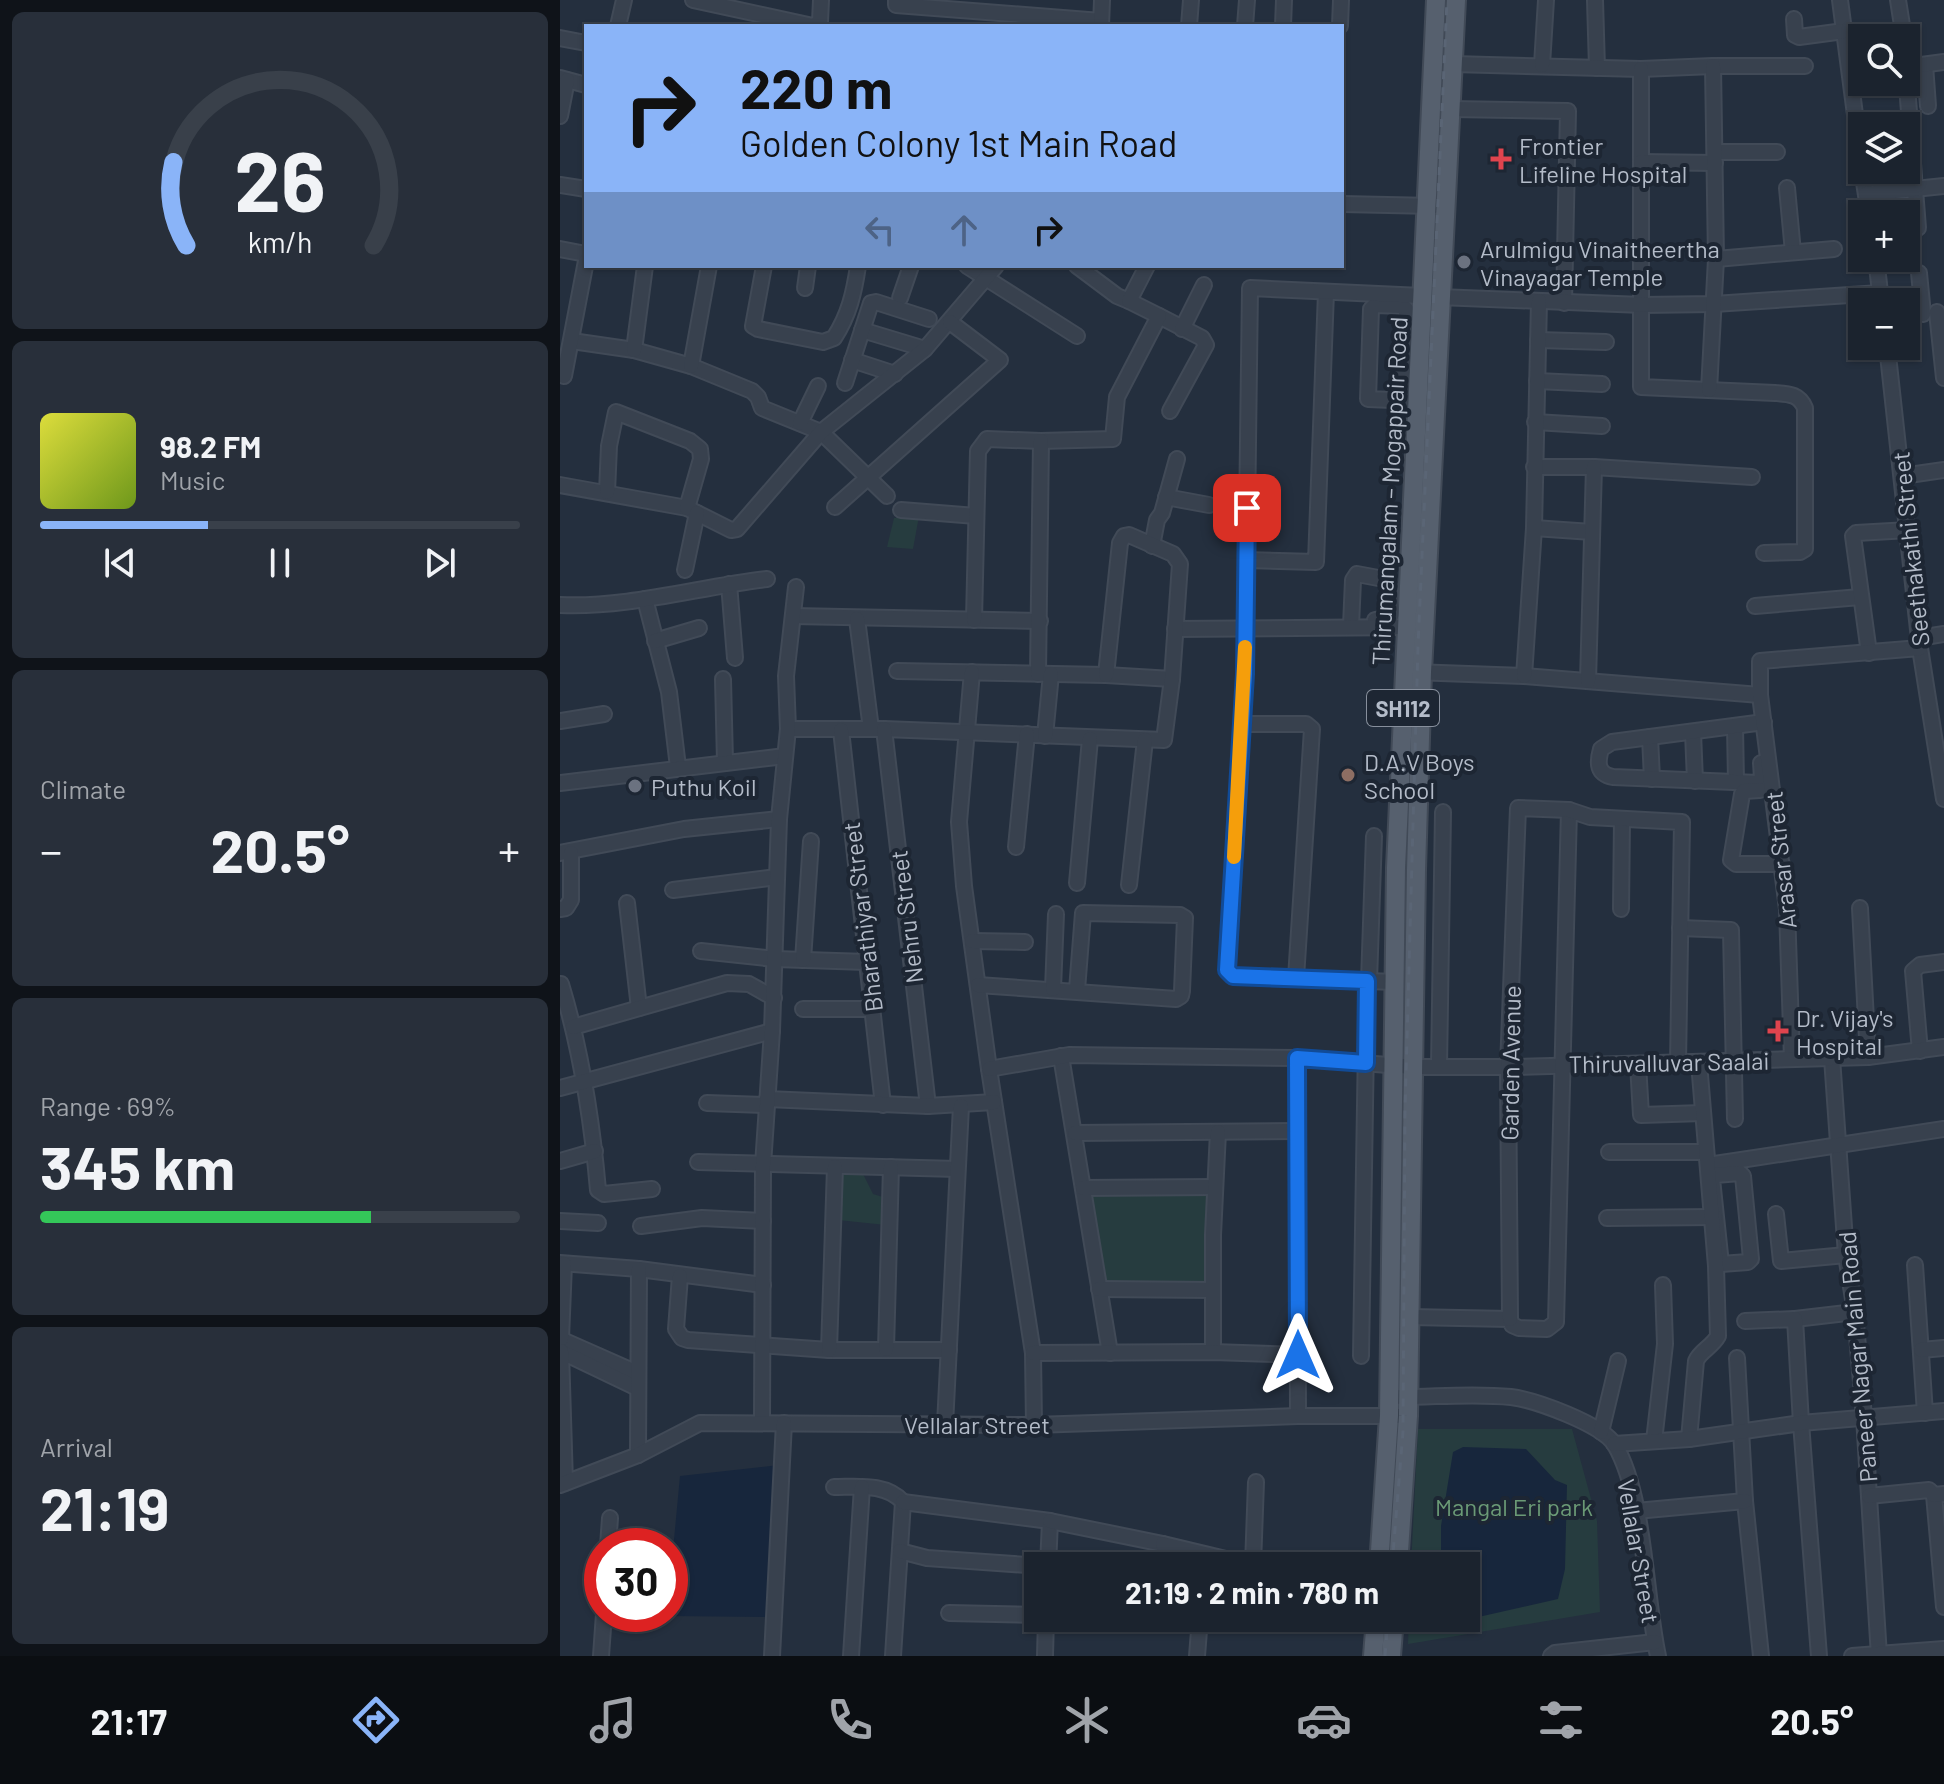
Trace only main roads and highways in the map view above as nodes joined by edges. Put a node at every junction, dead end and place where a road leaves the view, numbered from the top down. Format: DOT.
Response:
graph roads {
  1 [pos="1436,0"];
  2 [pos="1456,0"];
  3 [pos="1435,206"];
  4 [pos="1430,297"];
  5 [pos="1414,672"];
  6 [pos="1399,1397"];
  7 [pos="1399,1416"];
  8 [pos="1381,1552"];
  9 [pos="1398,1552"];
  10 [pos="1375,1632"];
  11 [pos="1393,1632"];
  12 [pos="1373,1656"];
  13 [pos="1391,1656"];
  1 -- 3 [label="main road, Thirumangalam – Mogappair Road / SH112"];
  2 -- 3 [label="main road, Thirumangalam – Mogappair Road / SH112"];
  3 -- 4 [label="main road, Thirumangalam – Mogappair Road / SH112"];
  4 -- 5 [label="main road, Thirumangalam – Mogappair Road / SH112"];
  4 -- 5 [label="main road, Thirumangalam – Mogappair Road / SH112"];
  5 -- 6 [label="main road, Thirumangalam – Mogappair Road / SH112"];
  5 -- 6 [label="main road, Thirumangalam – Mogappair Road / SH112"];
  6 -- 7 [label="main road"];
  7 -- 8 [label="main road"];
  7 -- 9 [label="main road"];
  10 -- 12 [label="main road"];
  11 -- 13 [label="main road"];
}
